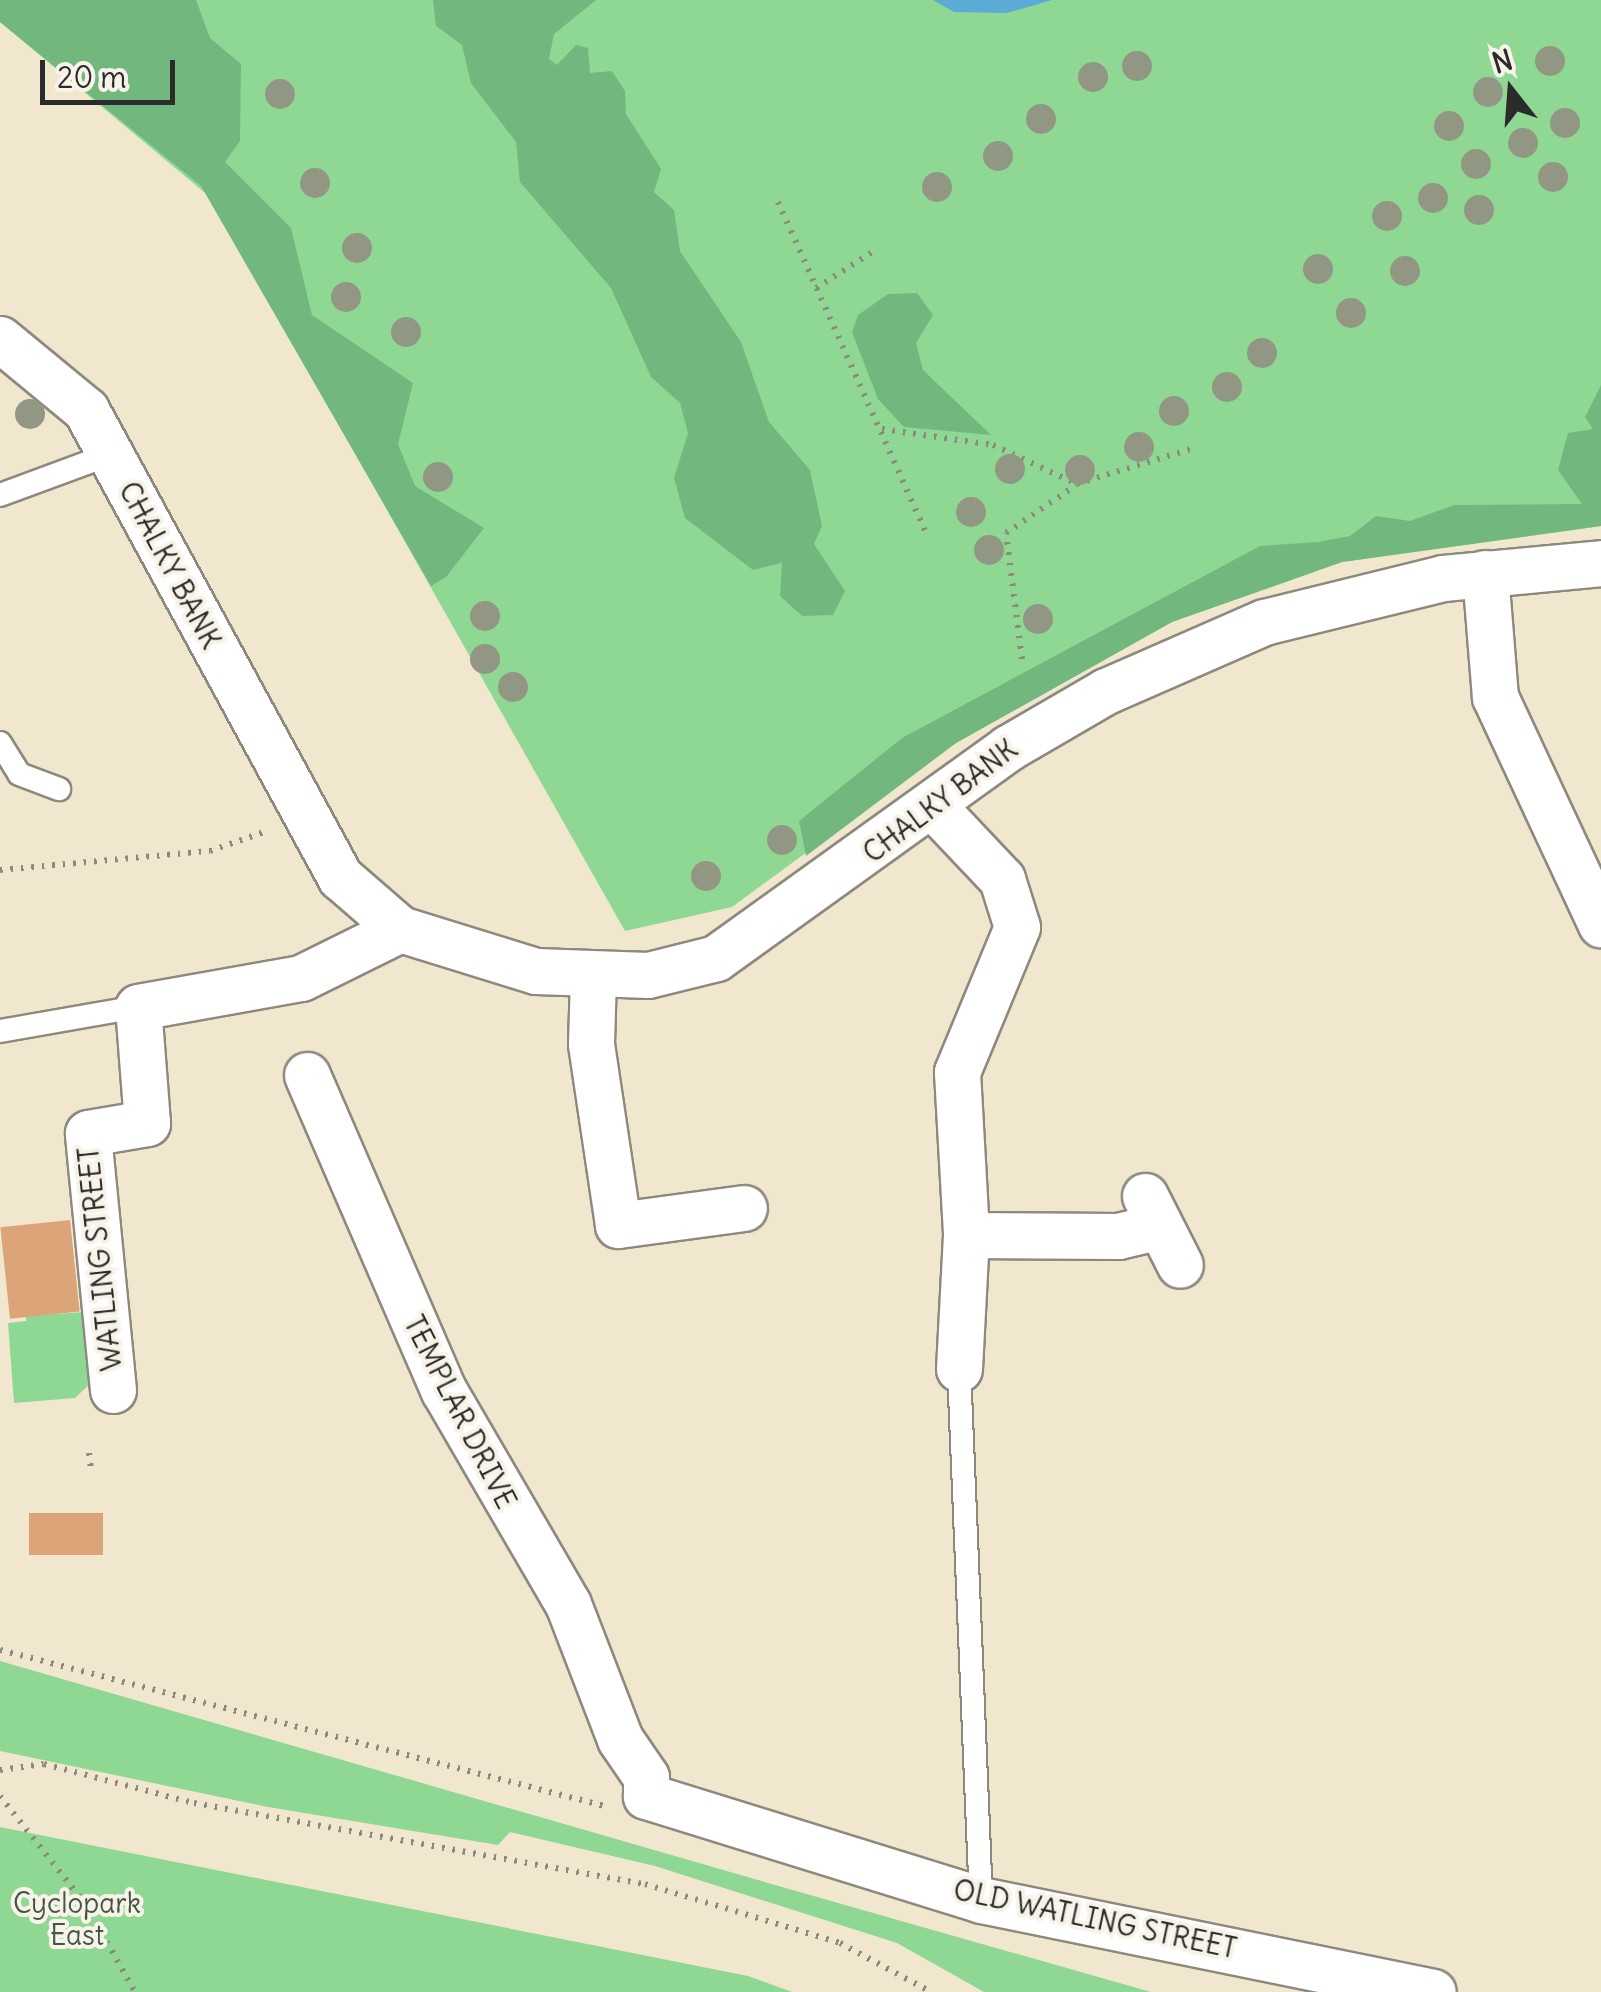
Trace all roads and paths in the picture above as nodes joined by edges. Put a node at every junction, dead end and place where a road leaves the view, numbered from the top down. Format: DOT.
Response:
graph roads {
  1 [pos="778,202"];
  2 [pos="874,251"];
  3 [pos="816,288"];
  4 [pos="0,339"];
  5 [pos="880,429"];
  6 [pos="1194,448"];
  7 [pos="111,454"];
  8 [pos="1077,484"];
  9 [pos="0,495"];
  10 [pos="928,537"];
  11 [pos="1601,563"];
  12 [pos="1485,573"];
  13 [pos="1022,659"];
  14 [pos="0,744"];
  15 [pos="60,789"];
  16 [pos="932,805"];
  17 [pos="304,819"];
  18 [pos="0,870"];
  19 [pos="1601,924"];
  20 [pos="400,929"];
  21 [pos="593,976"];
  22 [pos="138,1007"];
  23 [pos="0,1031"];
  24 [pos="307,1074"];
  25 [pos="744,1208"];
  26 [pos="966,1235"];
  27 [pos="1180,1266"];
  28 [pos="958,1369"];
  29 [pos="113,1390"];
  30 [pos="89,1452"];
  31 [pos="91,1470"];
  32 [pos="0,1650"];
  33 [pos="0,1770"];
  34 [pos="0,1796"];
  35 [pos="646,1796"];
  36 [pos="981,1900"];
  37 [pos="135,1992"];
  38 [pos="932,1992"];
  39 [pos="1433,1992"];
  1 -- 3 [label="path"];
  2 -- 3 [label="path"];
  3 -- 5 [label="path"];
  4 -- 7 [label="street, CHALKY BANK"];
  5 -- 8 [label="path"];
  5 -- 10 [label="path"];
  6 -- 8 [label="path"];
  7 -- 9 [label="lane"];
  7 -- 17 [label="street, CHALKY BANK"];
  8 -- 13 [label="path"];
  11 -- 12 [label="street, CHALKY BANK"];
  12 -- 16 [label="street, CHALKY BANK"];
  12 -- 19 [label="street"];
  14 -- 15 [label="lane"];
  16 -- 21 [label="street, CHALKY BANK"];
  16 -- 26 [label="street"];
  17 -- 18 [label="path"];
  17 -- 20 [label="street, CHALKY BANK"];
  20 -- 21 [label="street, CHALKY BANK"];
  20 -- 22 [label="street"];
  21 -- 25 [label="street"];
  22 -- 23 [label="lane"];
  22 -- 29 [label="street, WATLING STREET"];
  24 -- 35 [label="street, TEMPLAR DRIVE"];
  26 -- 27 [label="street"];
  26 -- 28 [label="street"];
  28 -- 36 [label="lane"];
  30 -- 31 [label="path"];
  32 -- 35 [label="path"];
  33 -- 38 [label="path"];
  34 -- 37 [label="path"];
  35 -- 36 [label="street, OLD WATLING STREET"];
  36 -- 39 [label="street, OLD WATLING STREET"];
}
